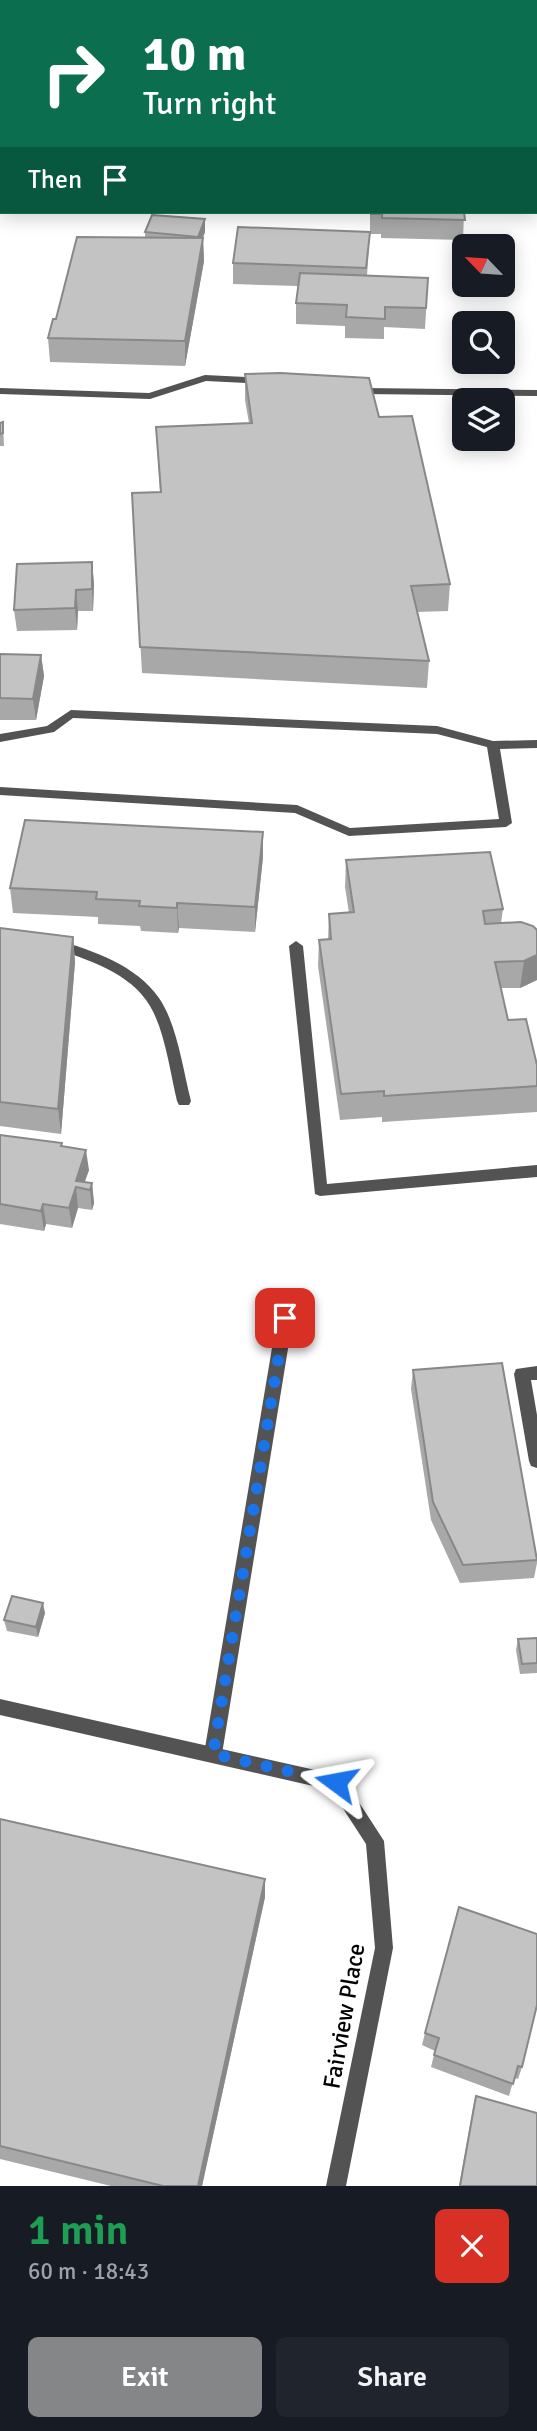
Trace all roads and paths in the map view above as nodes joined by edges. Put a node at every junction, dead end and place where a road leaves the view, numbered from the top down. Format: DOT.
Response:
graph roads {
  1 [pos="281,382"];
  2 [pos="343,386"];
  3 [pos="0,391"];
  4 [pos="537,393"];
  5 [pos="0,738"];
  6 [pos="537,744"];
  7 [pos="493,746"];
  8 [pos="0,791"];
  9 [pos="39,940"];
  10 [pos="296,946"];
  11 [pos="184,1101"];
  12 [pos="537,1171"];
  13 [pos="285,1318"];
  14 [pos="537,1373"];
  15 [pos="537,1461"];
  16 [pos="0,1707"];
  17 [pos="213,1754"];
  18 [pos="336,2186"];
  1 -- 3 [label="street"];
  2 -- 4 [label="street"];
  5 -- 7 [label="street"];
  6 -- 7 [label="street"];
  7 -- 8 [label="street"];
  9 -- 11 [label="street"];
  10 -- 12 [label="street"];
  13 -- 17 [label="street"];
  14 -- 15 [label="street"];
  16 -- 17 [label="street"];
  17 -- 18 [label="street, Fairview Place"];
}
